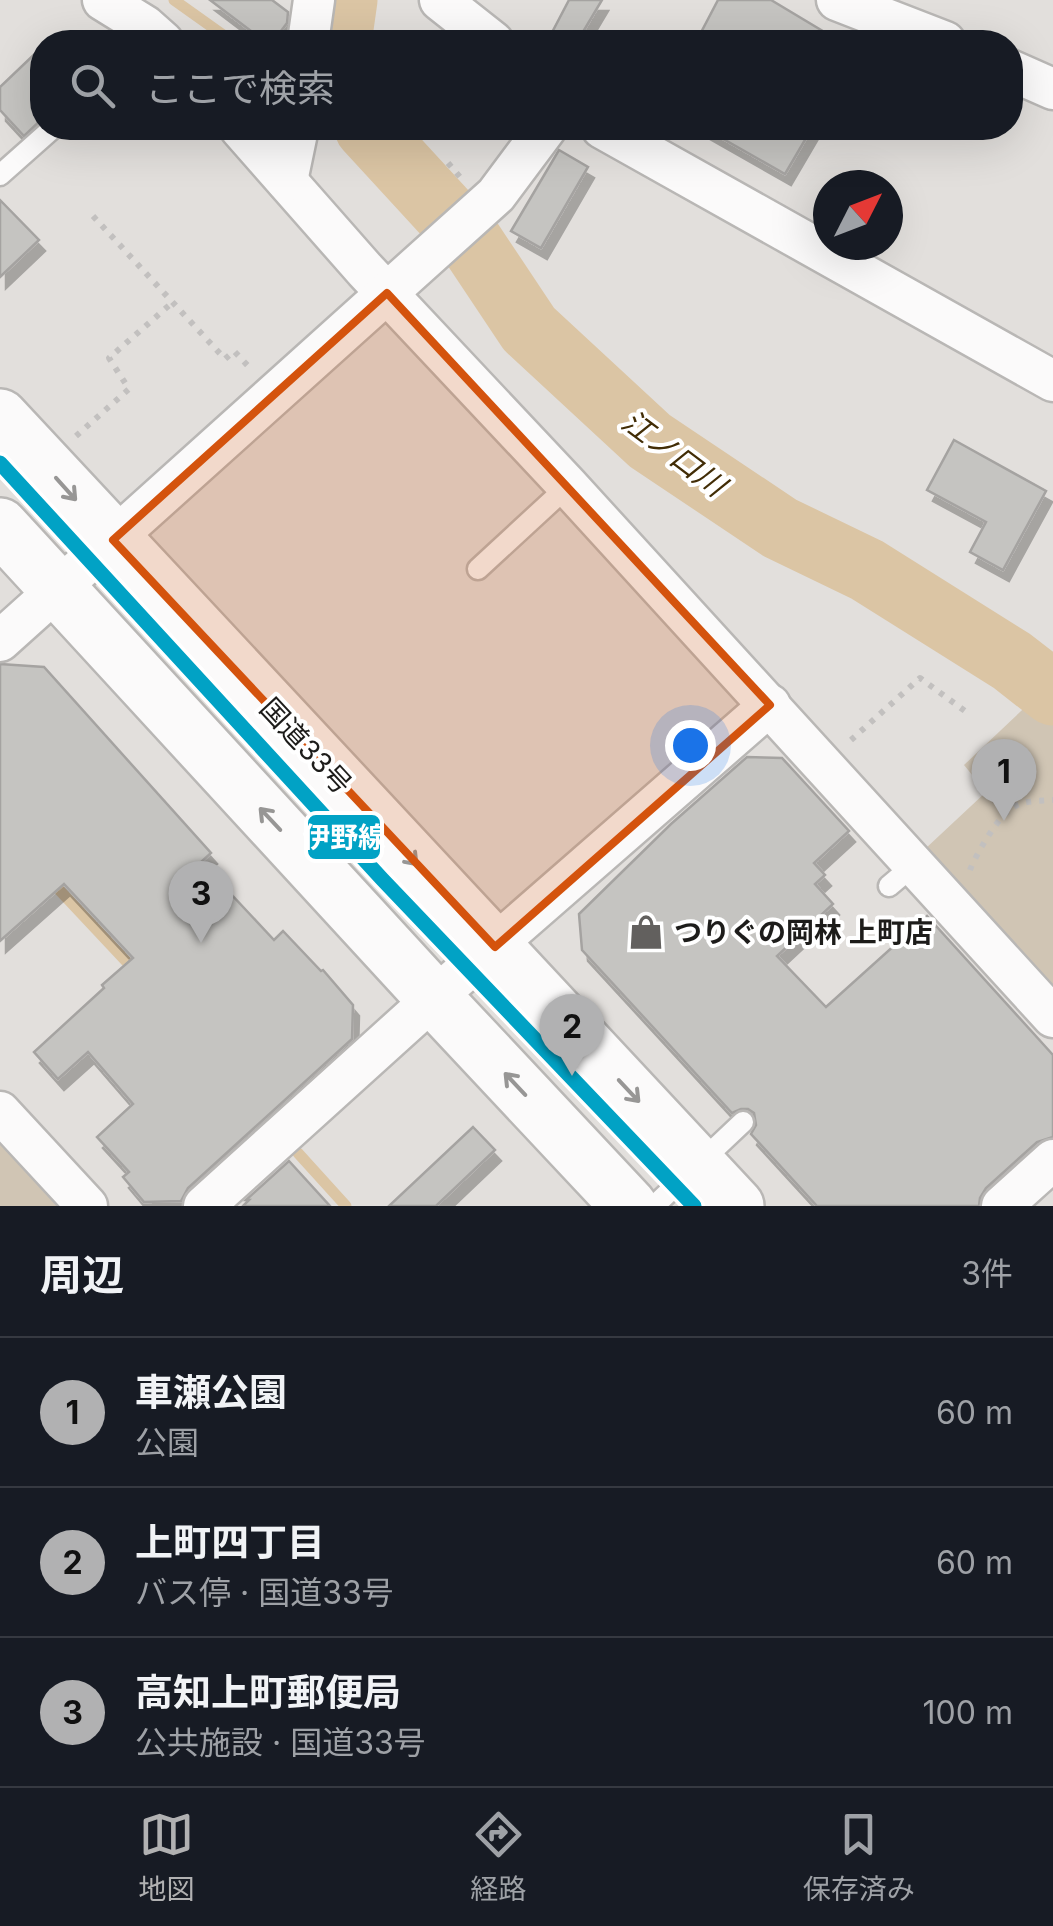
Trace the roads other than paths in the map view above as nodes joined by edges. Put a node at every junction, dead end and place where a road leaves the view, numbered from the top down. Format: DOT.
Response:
graph roads {
  1 [pos="103,0"];
  2 [pos="314,0"];
  3 [pos="440,0"];
  4 [pos="837,0"];
  5 [pos="140,30"];
  6 [pos="310,30"];
  7 [pos="477,30"];
  8 [pos="914,30"];
  9 [pos="1023,75"];
  10 [pos="1053,88"];
  11 [pos="39,140"];
  12 [pos="251,140"];
  13 [pos="296,140"];
  14 [pos="537,140"];
  15 [pos="623,140"];
  16 [pos="0,175"];
  17 [pos="288,180"];
  18 [pos="388,294"];
  19 [pos="1053,381"];
  20 [pos="0,416"];
  21 [pos="568,486"];
  22 [pos="0,526"];
  23 [pos="113,540"];
  24 [pos="478,569"];
  25 [pos="58,588"];
  26 [pos="0,641"];
  27 [pos="770,705"];
  28 [pos="495,947"];
  29 [pos="434,998"];
  30 [pos="1053,1017"];
  31 [pos="0,1112"];
  32 [pos="743,1122"];
  33 [pos="1053,1160"];
  34 [pos="698,1164"];
  35 [pos="87,1206"];
  36 [pos="204,1206"];
  37 [pos="629,1206"];
  38 [pos="654,1206"];
  39 [pos="736,1206"];
  40 [pos="1002,1206"];
  1 -- 5 [label="street"];
  2 -- 6 [label="street"];
  3 -- 7 [label="street"];
  4 -- 8 [label="street"];
  9 -- 10 [label="street"];
  11 -- 16 [label="lane"];
  12 -- 17 [label="street"];
  13 -- 17 [label="street"];
  14 -- 18 [label="street"];
  15 -- 19 [label="street"];
  17 -- 18 [label="street"];
  18 -- 21 [label="street"];
  18 -- 23 [label="street"];
  20 -- 23 [label="highway, 国道33号, one-way"];
  21 -- 24 [label="lane"];
  21 -- 27 [label="street"];
  22 -- 25 [label="highway"];
  23 -- 25 [label="street"];
  23 -- 28 [label="highway, 国道33号, one-way"];
  25 -- 26 [label="street"];
  29 -- 25 [label="highway, one-way"];
  27 -- 28 [label="street"];
  27 -- 30 [label="street"];
  28 -- 29 [label="street"];
  28 -- 34 [label="highway, 国道33号, one-way"];
  29 -- 36 [label="street"];
  37 -- 29 [label="highway, one-way"];
  31 -- 35 [label="street"];
  32 -- 34 [label="lane"];
  33 -- 40 [label="street"];
  34 -- 38 [label="lane"];
  34 -- 39 [label="highway, 国道33号"];
}
